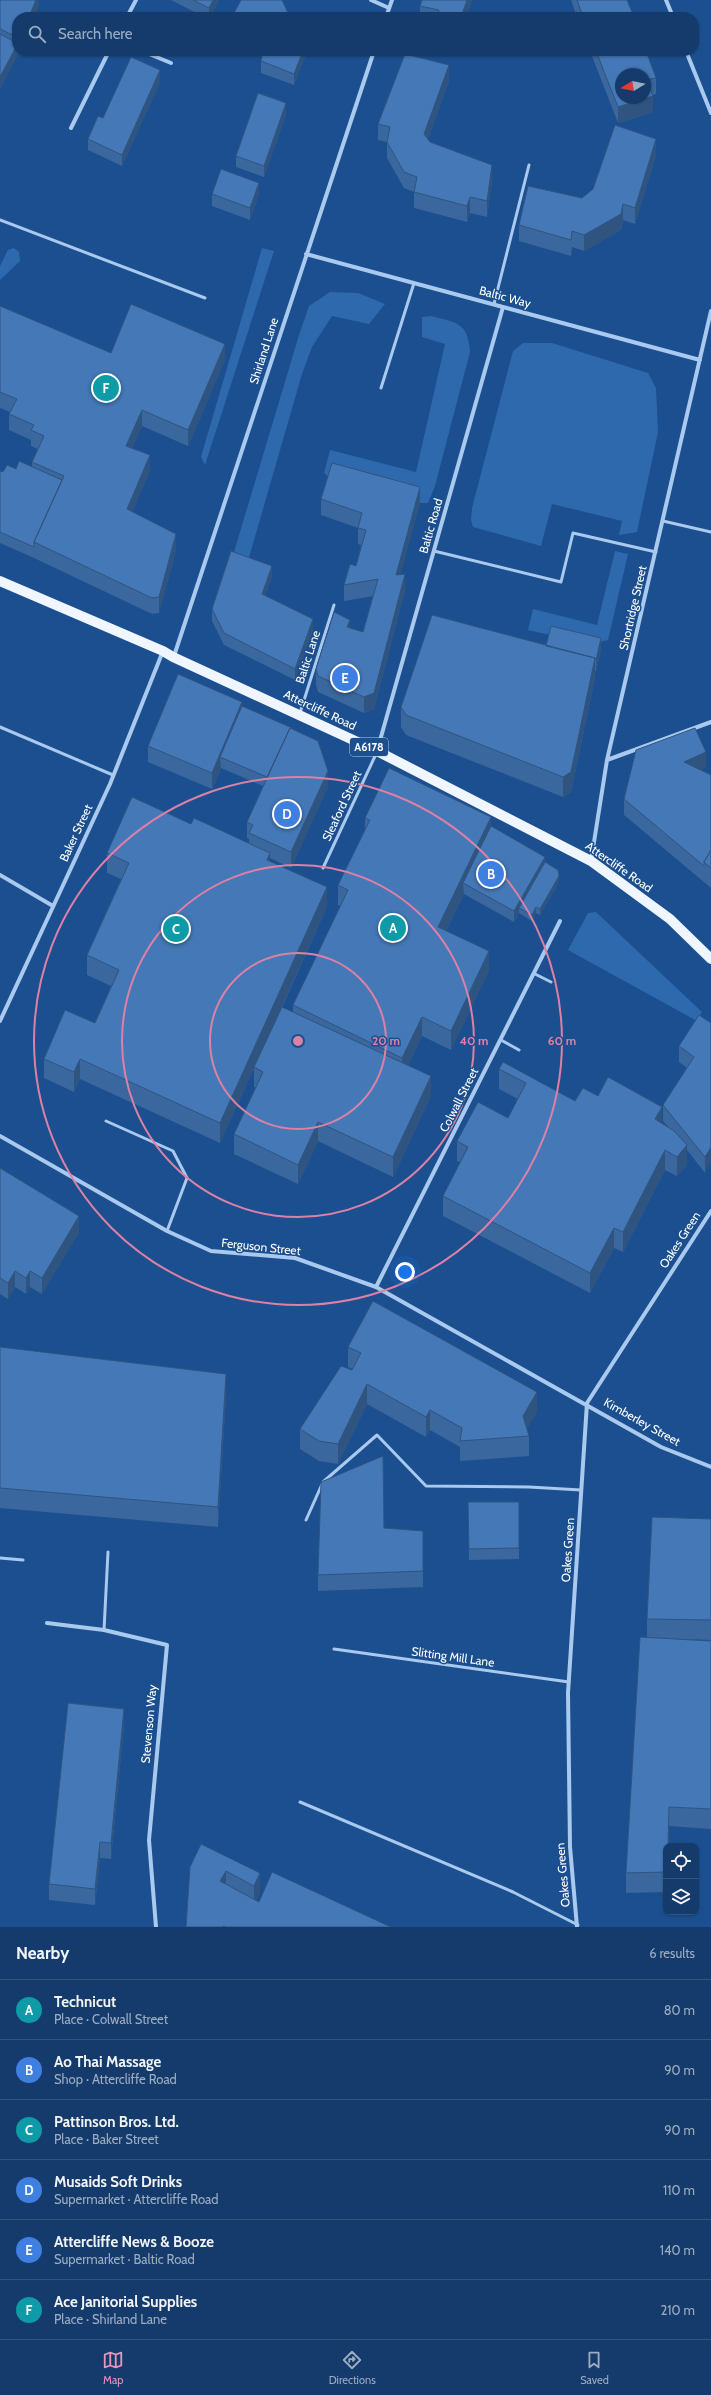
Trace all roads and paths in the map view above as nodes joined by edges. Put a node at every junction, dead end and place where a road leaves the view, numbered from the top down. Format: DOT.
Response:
graph roads {
  1 [pos="136,0"];
  2 [pos="371,0"];
  3 [pos="392,0"];
  4 [pos="666,0"];
  5 [pos="389,8"];
  6 [pos="130,12"];
  7 [pos="388,12"];
  8 [pos="671,12"];
  9 [pos="107,56"];
  10 [pos="156,56"];
  11 [pos="372,56"];
  12 [pos="688,56"];
  13 [pos="172,62"];
  14 [pos="711,113"];
  15 [pos="71,128"];
  16 [pos="529,165"];
  17 [pos="0,220"];
  18 [pos="306,254"];
  19 [pos="414,283"];
  20 [pos="205,298"];
  21 [pos="494,304"];
  22 [pos="503,307"];
  23 [pos="711,311"];
  24 [pos="700,360"];
  25 [pos="381,388"];
  26 [pos="663,521"];
  27 [pos="711,532"];
  28 [pos="434,551"];
  29 [pos="656,552"];
  30 [pos="0,581"];
  31 [pos="334,605"];
  32 [pos="163,651"];
  33 [pos="173,657"];
  34 [pos="300,715"];
  35 [pos="711,722"];
  36 [pos="0,727"];
  37 [pos="378,751"];
  38 [pos="607,760"];
  39 [pos="113,775"];
  40 [pos="591,861"];
  41 [pos="323,868"];
  42 [pos="0,875"];
  43 [pos="53,906"];
  44 [pos="560,921"];
  45 [pos="711,959"];
  46 [pos="535,974"];
  47 [pos="551,982"];
  48 [pos="0,1021"];
  49 [pos="501,1040"];
  50 [pos="519,1050"];
  51 [pos="106,1121"];
  52 [pos="0,1136"];
  53 [pos="711,1211"];
  54 [pos="167,1231"];
  55 [pos="376,1287"];
  56 [pos="587,1403"];
  57 [pos="711,1467"];
  58 [pos="581,1490"];
  59 [pos="306,1520"];
  60 [pos="108,1552"];
  61 [pos="0,1558"];
  62 [pos="23,1560"];
  63 [pos="47,1623"];
  64 [pos="104,1630"];
  65 [pos="334,1649"];
  66 [pos="569,1682"];
  67 [pos="300,1802"];
  68 [pos="578,1926"];
  69 [pos="156,1927"];
  70 [pos="583,1927"];
  1 -- 6 [label="street"];
  2 -- 5 [label="street"];
  3 -- 5 [label="street"];
  4 -- 8 [label="street"];
  5 -- 7 [label="street"];
  9 -- 15 [label="street"];
  10 -- 13 [label="street"];
  11 -- 18 [label="street, Shirland Lane"];
  12 -- 14 [label="street"];
  16 -- 21 [label="lane"];
  17 -- 20 [label="lane"];
  18 -- 19 [label="street, Baltic Way"];
  18 -- 33 [label="street, Shirland Lane"];
  19 -- 21 [label="street, Baltic Way"];
  19 -- 25 [label="lane"];
  21 -- 22 [label="street, Baltic Way"];
  22 -- 24 [label="street, Baltic Way"];
  22 -- 28 [label="street, Baltic Road"];
  23 -- 24 [label="street, Shortridge Street"];
  24 -- 26 [label="street, Shortridge Street"];
  26 -- 27 [label="lane"];
  26 -- 29 [label="street, Shortridge Street"];
  28 -- 29 [label="lane"];
  28 -- 37 [label="street, Baltic Road"];
  29 -- 38 [label="street, Shortridge Street"];
  30 -- 32 [label="main road, Attercliffe Road / A6178"];
  31 -- 34 [label="lane, Baltic Lane"];
  32 -- 33 [label="main road, Attercliffe Road / A6178"];
  32 -- 39 [label="street, Baker Street"];
  33 -- 34 [label="main road, Attercliffe Road / A6178"];
  34 -- 37 [label="main road, Attercliffe Road / A6178"];
  35 -- 38 [label="street"];
  36 -- 39 [label="lane"];
  37 -- 40 [label="main road, Attercliffe Road / A6178"];
  37 -- 41 [label="lane, Sleaford Street"];
  38 -- 40 [label="street, Shortridge Street"];
  39 -- 43 [label="street, Baker Street"];
  40 -- 45 [label="main road, Attercliffe Road / A6178"];
  42 -- 43 [label="street"];
  43 -- 48 [label="street, Baker Street"];
  44 -- 46 [label="street, Colwall Street"];
  46 -- 47 [label="lane"];
  46 -- 49 [label="street, Colwall Street"];
  49 -- 50 [label="lane"];
  49 -- 55 [label="street, Colwall Street"];
  51 -- 54 [label="lane"];
  52 -- 54 [label="street, Ferguson Street"];
  53 -- 56 [label="street, Oakes Green"];
  54 -- 55 [label="street, Ferguson Street"];
  55 -- 56 [label="street, Ferguson Street"];
  56 -- 57 [label="street, Kimberley Street"];
  56 -- 58 [label="street, Oakes Green"];
  58 -- 59 [label="lane"];
  58 -- 66 [label="street, Oakes Green"];
  60 -- 64 [label="lane"];
  61 -- 62 [label="lane"];
  63 -- 64 [label="street, Stevenson Way"];
  64 -- 69 [label="street, Stevenson Way"];
  65 -- 66 [label="lane, Slitting Mill Lane"];
  66 -- 68 [label="street, Oakes Green"];
  67 -- 68 [label="lane"];
  68 -- 70 [label="street"];
}
